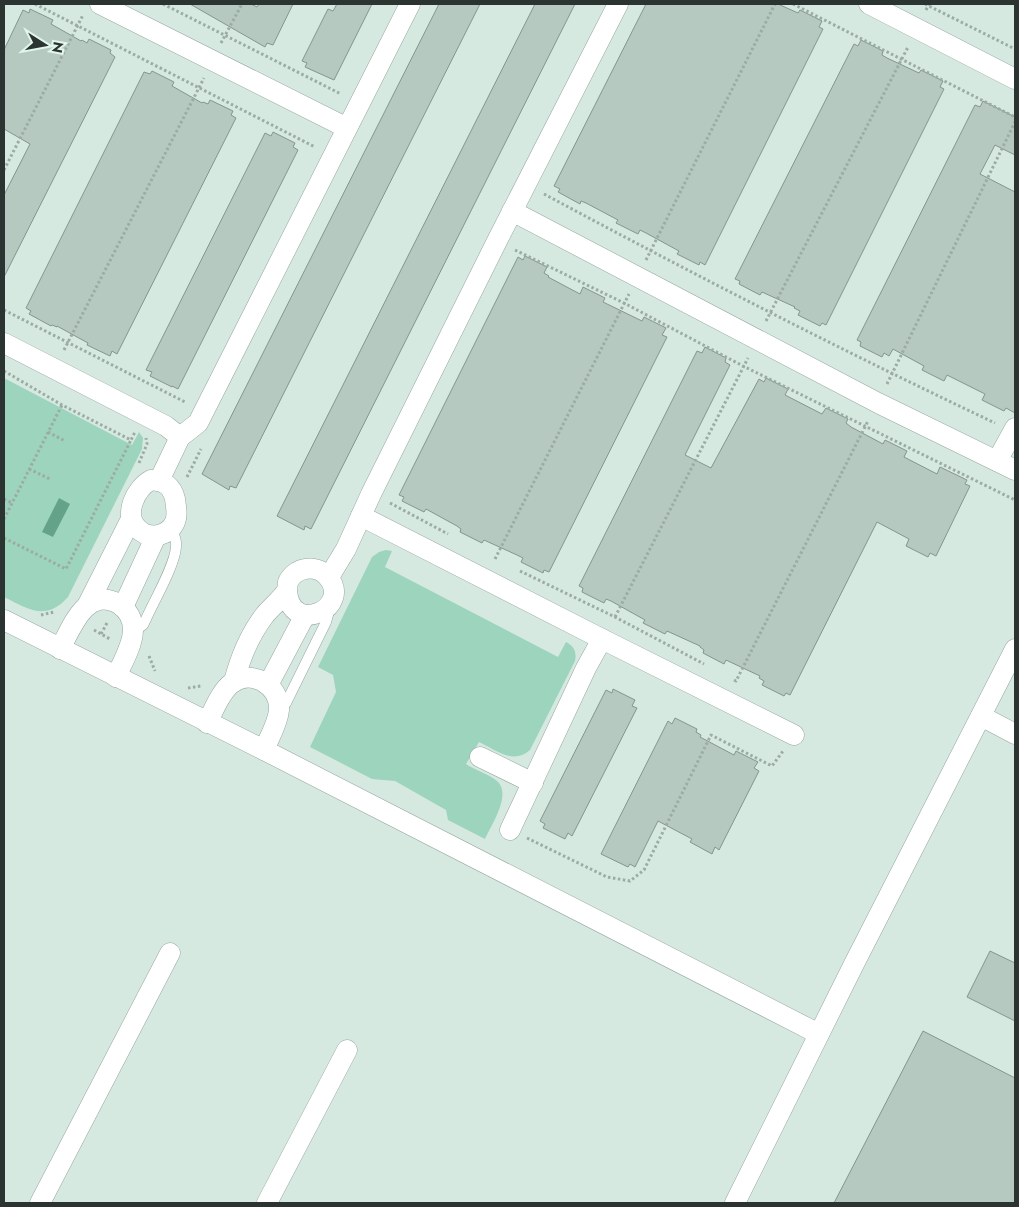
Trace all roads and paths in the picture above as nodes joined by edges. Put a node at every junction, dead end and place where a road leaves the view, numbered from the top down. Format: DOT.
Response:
graph roads {
  1 [pos="35,4"];
  2 [pos="163,4"];
  3 [pos="242,4"];
  4 [pos="410,4"];
  5 [pos="618,4"];
  6 [pos="793,4"];
  7 [pos="869,4"];
  8 [pos="927,4"];
  9 [pos="92,7"];
  10 [pos="78,26"];
  11 [pos="916,28"];
  12 [pos="225,36"];
  13 [pos="1015,49"];
  14 [pos="213,60"];
  15 [pos="902,60"];
  16 [pos="1015,79"];
  17 [pos="199,87"];
  18 [pos="349,98"];
  19 [pos="1015,117"];
  20 [pos="1015,122"];
  21 [pos="347,128"];
  22 [pos="322,150"];
  23 [pos="4,170"];
  24 [pos="526,184"];
  25 [pos="512,211"];
  26 [pos="497,241"];
  27 [pos="4,310"];
  28 [pos="771,312"];
  29 [pos="757,340"];
  30 [pos="4,343"];
  31 [pos="68,343"];
  32 [pos="743,366"];
  33 [pos="55,369"];
  34 [pos="4,371"];
  35 [pos="892,374"];
  36 [pos="878,402"];
  37 [pos="62,404"];
  38 [pos="192,406"];
  39 [pos="866,426"];
  40 [pos="1008,426"];
  41 [pos="138,427"];
  42 [pos="143,431"];
  43 [pos="48,432"];
  44 [pos="180,436"];
  45 [pos="131,440"];
  46 [pos="65,441"];
  47 [pos="997,461"];
  48 [pos="137,468"];
  49 [pos="29,469"];
  50 [pos="1015,470"];
  51 [pos="50,479"];
  52 [pos="159,481"];
  53 [pos="371,494"];
  54 [pos="4,499"];
  55 [pos="1015,500"];
  56 [pos="12,503"];
  57 [pos="361,516"];
  58 [pos="4,519"];
  59 [pos="131,519"];
  60 [pos="164,532"];
  61 [pos="4,538"];
  62 [pos="454,538"];
  63 [pos="487,555"];
  64 [pos="495,559"];
  65 [pos="512,568"];
  66 [pos="329,577"];
  67 [pos="287,590"];
  68 [pos="88,604"];
  69 [pos="123,607"];
  70 [pos="327,608"];
  71 [pos="618,611"];
  72 [pos="40,615"];
  73 [pos="305,615"];
  74 [pos="4,620"];
  75 [pos="75,620"];
  76 [pos="602,640"];
  77 [pos="136,643"];
  78 [pos="60,649"];
  79 [pos="1015,649"];
  80 [pos="150,660"];
  81 [pos="710,667"];
  82 [pos="157,673"];
  83 [pos="116,677"];
  84 [pos="727,677"];
  85 [pos="736,681"];
  86 [pos="234,682"];
  87 [pos="204,685"];
  88 [pos="268,685"];
  89 [pos="744,685"];
  90 [pos="184,688"];
  91 [pos="279,710"];
  92 [pos="980,716"];
  93 [pos="207,723"];
  94 [pos="1015,734"];
  95 [pos="794,735"];
  96 [pos="264,750"];
  97 [pos="480,757"];
  98 [pos="533,782"];
  99 [pos="510,830"];
  100 [pos="170,953"];
  101 [pos="819,1034"];
  102 [pos="347,1050"];
  103 [pos="40,1203"];
  104 [pos="266,1203"];
  105 [pos="735,1203"];
  1 -- 10 [label="path"];
  2 -- 12 [label="path"];
  3 -- 12 [label="path"];
  4 -- 21 [label="street"];
  5 -- 24 [label="street"];
  6 -- 15 [label="path"];
  7 -- 11 [label="street"];
  8 -- 11 [label="path"];
  8 -- 13 [label="path"];
  9 -- 10 [label="path"];
  9 -- 14 [label="street"];
  10 -- 17 [label="path"];
  10 -- 23 [label="path"];
  11 -- 15 [label="path"];
  11 -- 16 [label="street"];
  12 -- 14 [label="path"];
  12 -- 18 [label="path"];
  14 -- 17 [label="path"];
  14 -- 21 [label="street"];
  15 -- 19 [label="path"];
  15 -- 28 [label="path"];
  17 -- 22 [label="path"];
  17 -- 31 [label="path"];
  20 -- 35 [label="path"];
  21 -- 44 [label="street"];
  24 -- 25 [label="street"];
  24 -- 28 [label="path"];
  25 -- 26 [label="street"];
  25 -- 29 [label="street"];
  26 -- 32 [label="path"];
  26 -- 53 [label="street"];
  27 -- 31 [label="path"];
  28 -- 29 [label="path"];
  28 -- 35 [label="path"];
  29 -- 32 [label="path"];
  29 -- 36 [label="street"];
  30 -- 33 [label="street"];
  31 -- 33 [label="path"];
  31 -- 38 [label="path"];
  32 -- 39 [label="path"];
  32 -- 71 [label="path"];
  33 -- 44 [label="street"];
  34 -- 37 [label="path"];
  35 -- 36 [label="path"];
  35 -- 40 [label="path"];
  36 -- 39 [label="path"];
  36 -- 47 [label="street"];
  37 -- 43 [label="path"];
  37 -- 45 [label="path"];
  39 -- 55 [label="path"];
  39 -- 85 [label="path"];
  40 -- 47 [label="street"];
  41 -- 45 [label="path"];
  42 -- 48 [label="path"];
  43 -- 46 [label="path"];
  43 -- 49 [label="path"];
  44 -- 52 [label="street"];
  45 -- 61 [label="path"];
  47 -- 50 [label="street"];
  49 -- 51 [label="path"];
  49 -- 56 [label="path"];
  52 -- 59 [label="street"];
  52 -- 60 [label="street"];
  53 -- 57 [label="street"];
  53 -- 62 [label="path"];
  54 -- 56 [label="path"];
  56 -- 58 [label="path"];
  57 -- 66 [label="street"];
  57 -- 76 [label="street"];
  59 -- 60 [label="street"];
  59 -- 68 [label="street"];
  60 -- 69 [label="street"];
  60 -- 77 [label="lane"];
  63 -- 64 [label="path"];
  65 -- 81 [label="path"];
  66 -- 67 [label="street"];
  66 -- 70 [label="street"];
  67 -- 73 [label="street"];
  67 -- 86 [label="street"];
  68 -- 69 [label="street"];
  68 -- 75 [label="street"];
  69 -- 77 [label="street"];
  70 -- 73 [label="street"];
  70 -- 91 [label="lane"];
  72 -- 75 [label="path"];
  73 -- 88 [label="street"];
  74 -- 78 [label="street"];
  75 -- 77 [label="path"];
  75 -- 78 [label="street"];
  76 -- 95 [label="street"];
  76 -- 98 [label="street"];
  77 -- 80 [label="path"];
  77 -- 80 [label="path"];
  77 -- 83 [label="street"];
  78 -- 83 [label="street"];
  79 -- 92 [label="street"];
  80 -- 82 [label="path"];
  83 -- 93 [label="street"];
  84 -- 85 [label="path"];
  85 -- 89 [label="path"];
  86 -- 88 [label="street"];
  86 -- 93 [label="street"];
  87 -- 90 [label="path"];
  88 -- 91 [label="street"];
  91 -- 96 [label="street"];
  92 -- 94 [label="street"];
  92 -- 101 [label="street"];
  93 -- 96 [label="street"];
  95 -- 99 [label="path"];
  96 -- 101 [label="street"];
  97 -- 98 [label="street"];
  98 -- 99 [label="street"];
  100 -- 103 [label="street"];
  101 -- 105 [label="street"];
  102 -- 104 [label="street"];
}
